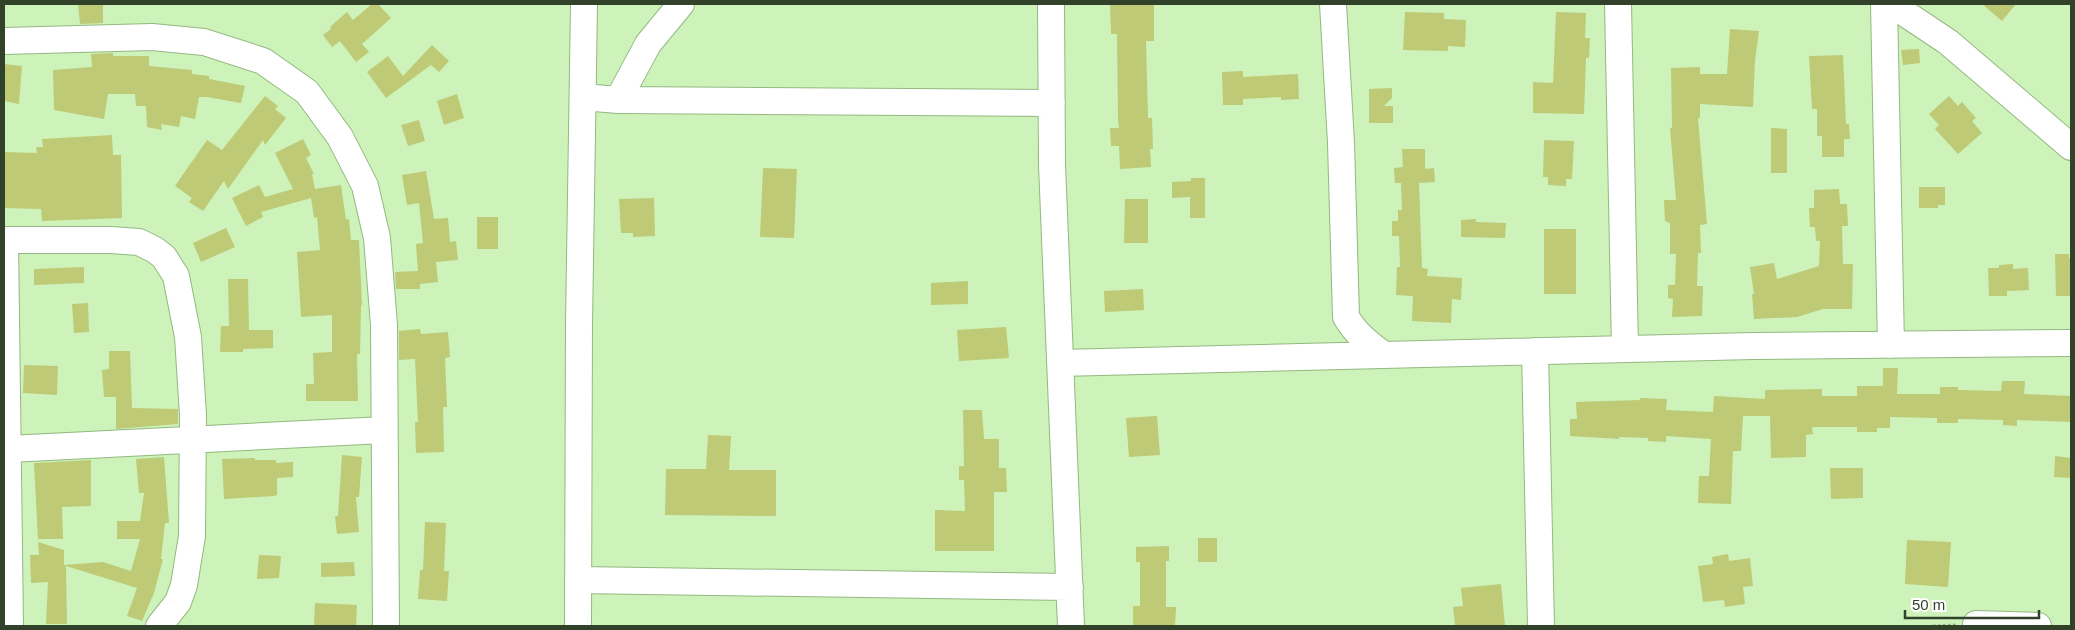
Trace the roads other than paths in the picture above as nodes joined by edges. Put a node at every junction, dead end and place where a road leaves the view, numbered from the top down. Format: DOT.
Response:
graph roads {
  1 [pos="584,4"];
  2 [pos="681,4"];
  3 [pos="1050,4"];
  4 [pos="1333,4"];
  5 [pos="1618,4"];
  6 [pos="1884,4"];
  7 [pos="1891,4"];
  8 [pos="4,42"];
  9 [pos="583,97"];
  10 [pos="618,100"];
  11 [pos="1052,102"];
  12 [pos="2071,147"];
  13 [pos="5,240"];
  14 [pos="2071,343"];
  15 [pos="1891,345"];
  16 [pos="1625,349"];
  17 [pos="1535,351"];
  18 [pos="1384,355"];
  19 [pos="1060,363"];
  20 [pos="384,430"];
  21 [pos="194,440"];
  22 [pos="9,449"];
  23 [pos="578,580"];
  24 [pos="1070,587"];
  25 [pos="10,626"];
  26 [pos="159,626"];
  27 [pos="386,626"];
  28 [pos="578,626"];
  29 [pos="1071,626"];
  30 [pos="1541,626"];
  31 [pos="1976,626"];
  32 [pos="2038,626"];
  1 -- 9 [label="street"];
  2 -- 10 [label="street"];
  3 -- 11 [label="street"];
  4 -- 18 [label="street"];
  5 -- 16 [label="street"];
  6 -- 15 [label="street"];
  7 -- 12 [label="street"];
  8 -- 20 [label="street"];
  9 -- 10 [label="street"];
  9 -- 23 [label="street"];
  10 -- 11 [label="street"];
  11 -- 19 [label="street"];
  13 -- 21 [label="street"];
  13 -- 22 [label="street"];
  14 -- 15 [label="street"];
  15 -- 16 [label="street"];
  16 -- 17 [label="street"];
  17 -- 18 [label="street"];
  17 -- 30 [label="street"];
  18 -- 19 [label="street"];
  19 -- 24 [label="street"];
  20 -- 21 [label="street"];
  20 -- 27 [label="street"];
  21 -- 22 [label="street"];
  21 -- 26 [label="street"];
  22 -- 25 [label="street"];
  23 -- 24 [label="street"];
  23 -- 28 [label="street"];
  24 -- 29 [label="street"];
  31 -- 32 [label="street"];
}
